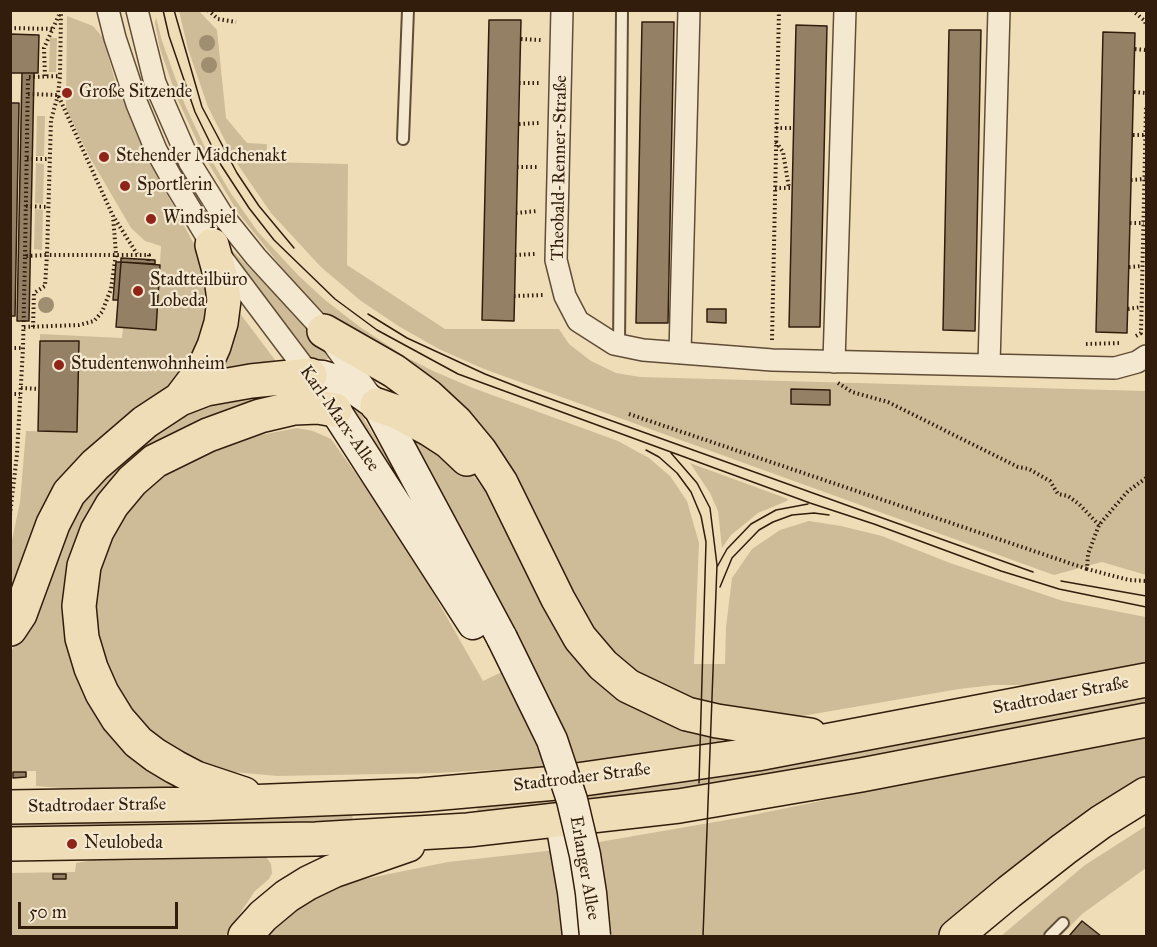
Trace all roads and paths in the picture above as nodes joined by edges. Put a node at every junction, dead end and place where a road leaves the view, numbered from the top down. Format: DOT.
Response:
graph roads {
  1 [pos="108,10"];
  2 [pos="137,10"];
  3 [pos="208,10"];
  4 [pos="408,10"];
  5 [pos="562,10"];
  6 [pos="622,10"];
  7 [pos="689,10"];
  8 [pos="779,10"];
  9 [pos="845,10"];
  10 [pos="999,10"];
  11 [pos="1132,10"];
  12 [pos="236,22"];
  13 [pos="1146,25"];
  14 [pos="10,28"];
  15 [pos="53,29"];
  16 [pos="520,39"];
  17 [pos="546,40"];
  18 [pos="1135,50"];
  19 [pos="1146,50"];
  20 [pos="45,76"];
  21 [pos="60,76"];
  22 [pos="519,82"];
  23 [pos="545,83"];
  24 [pos="1134,92"];
  25 [pos="1146,93"];
  26 [pos="28,94"];
  27 [pos="58,95"];
  28 [pos="1146,106"];
  29 [pos="544,123"];
  30 [pos="519,124"];
  31 [pos="776,128"];
  32 [pos="793,128"];
  33 [pos="1132,135"];
  34 [pos="1146,135"];
  35 [pos="403,139"];
  36 [pos="776,141"];
  37 [pos="27,159"];
  38 [pos="50,159"];
  39 [pos="544,166"];
  40 [pos="518,167"];
  41 [pos="1145,177"];
  42 [pos="1131,180"];
  43 [pos="775,188"];
  44 [pos="26,206"];
  45 [pos="48,207"];
  46 [pos="543,211"];
  47 [pos="516,213"];
  48 [pos="113,216"];
  49 [pos="1130,223"];
  50 [pos="1144,223"];
  51 [pos="212,245"];
  52 [pos="543,253"];
  53 [pos="116,254"];
  54 [pos="47,255"];
  55 [pos="137,255"];
  56 [pos="515,255"];
  57 [pos="25,256"];
  58 [pos="1144,263"];
  59 [pos="148,264"];
  60 [pos="1129,267"];
  61 [pos="112,281"];
  62 [pos="119,281"];
  63 [pos="549,295"];
  64 [pos="514,296"];
  65 [pos="1144,300"];
  66 [pos="1141,308"];
  67 [pos="1128,309"];
  68 [pos="24,327"];
  69 [pos="33,327"];
  70 [pos="324,332"];
  71 [pos="1134,338"];
  72 [pos="1127,343"];
  73 [pos="1086,344"];
  74 [pos="620,345"];
  75 [pos="10,348"];
  76 [pos="23,348"];
  77 [pos="680,352"];
  78 [pos="1146,356"];
  79 [pos="772,360"];
  80 [pos="832,362"];
  81 [pos="989,364"];
  82 [pos="310,375"];
  83 [pos="21,388"];
  84 [pos="39,389"];
  85 [pos="10,394"];
  86 [pos="20,394"];
  87 [pos="180,399"];
  88 [pos="377,405"];
  89 [pos="335,410"];
  90 [pos="629,414"];
  91 [pos="17,453"];
  92 [pos="10,455"];
  93 [pos="1146,478"];
  94 [pos="11,508"];
  95 [pos="10,514"];
  96 [pos="520,523"];
  97 [pos="1099,525"];
  98 [pos="1087,569"];
  99 [pos="1146,581"];
  100 [pos="10,629"];
  101 [pos="494,642"];
  102 [pos="1146,680"];
  103 [pos="1146,720"];
  104 [pos="836,739"];
  105 [pos="1146,794"];
  106 [pos="272,800"];
  107 [pos="572,800"];
  108 [pos="10,807"];
  109 [pos="468,830"];
  110 [pos="562,834"];
  111 [pos="10,844"];
  112 [pos="1063,923"];
  113 [pos="245,936"];
  114 [pos="578,936"];
  115 [pos="595,936"];
  116 [pos="956,936"];
  117 [pos="1050,936"];
  1 -- 51 [label="street, Karl-Marx-Allee"];
  2 -- 70 [label="street, Karl-Marx-Allee"];
  3 -- 12 [label="path"];
  4 -- 35 [label="lane"];
  5 -- 74 [label="street, Theobald-Renner-Straße"];
  6 -- 74 [label="lane"];
  7 -- 77 [label="street"];
  8 -- 31 [label="path"];
  9 -- 80 [label="street"];
  10 -- 81 [label="street"];
  11 -- 13 [label="path"];
  14 -- 15 [label="path"];
  15 -- 20 [label="path"];
  15 -- 21 [label="path"];
  16 -- 17 [label="path"];
  18 -- 19 [label="path"];
  20 -- 21 [label="path"];
  20 -- 26 [label="path"];
  21 -- 27 [label="path"];
  22 -- 23 [label="path"];
  24 -- 25 [label="path"];
  26 -- 27 [label="path"];
  26 -- 37 [label="path"];
  27 -- 38 [label="path"];
  27 -- 48 [label="path"];
  28 -- 34 [label="path"];
  29 -- 30 [label="path"];
  31 -- 32 [label="path"];
  31 -- 36 [label="path"];
  33 -- 34 [label="path"];
  34 -- 41 [label="path"];
  36 -- 43 [label="path"];
  36 -- 43 [label="path"];
  37 -- 38 [label="path"];
  37 -- 44 [label="path"];
  38 -- 45 [label="path"];
  39 -- 40 [label="path"];
  41 -- 42 [label="path"];
  41 -- 50 [label="path"];
  43 -- 79 [label="path"];
  44 -- 45 [label="path"];
  44 -- 57 [label="path"];
  45 -- 54 [label="path"];
  46 -- 47 [label="path"];
  48 -- 53 [label="path"];
  48 -- 55 [label="path"];
  49 -- 50 [label="path"];
  50 -- 58 [label="path"];
  51 -- 82 [label="street, Karl-Marx-Allee"];
  51 -- 87 [label="main road"];
  52 -- 56 [label="path"];
  53 -- 54 [label="path"];
  53 -- 55 [label="path"];
  53 -- 61 [label="path"];
  54 -- 57 [label="path"];
  54 -- 69 [label="path"];
  55 -- 59 [label="path"];
  57 -- 68 [label="path"];
  58 -- 60 [label="path"];
  58 -- 65 [label="path"];
  61 -- 62 [label="path"];
  61 -- 69 [label="path"];
  63 -- 64 [label="path"];
  65 -- 66 [label="path"];
  66 -- 67 [label="path"];
  66 -- 71 [label="path"];
  68 -- 69 [label="path"];
  68 -- 76 [label="path"];
  70 -- 88 [label="street, Karl-Marx-Allee"];
  70 -- 96 [label="main road"];
  72 -- 73 [label="path"];
  74 -- 77 [label="street, Theobald-Renner-Straße"];
  75 -- 76 [label="path"];
  76 -- 83 [label="path"];
  77 -- 79 [label="street, Theobald-Renner-Straße"];
  78 -- 81 [label="street, Theobald-Renner-Straße"];
  79 -- 80 [label="street, Theobald-Renner-Straße"];
  80 -- 81 [label="street, Theobald-Renner-Straße"];
  80 -- 97 [label="path"];
  82 -- 87 [label="main road"];
  82 -- 88 [label="main road"];
  82 -- 89 [label="street, Karl-Marx-Allee"];
  83 -- 84 [label="path"];
  83 -- 86 [label="path"];
  85 -- 86 [label="path"];
  86 -- 91 [label="path"];
  87 -- 100 [label="main road"];
  88 -- 96 [label="main road"];
  88 -- 101 [label="main road, Karl-Marx-Allee"];
  89 -- 101 [label="main road, Karl-Marx-Allee"];
  89 -- 106 [label="main road"];
  90 -- 98 [label="path"];
  91 -- 92 [label="path"];
  91 -- 94 [label="path"];
  93 -- 97 [label="path"];
  94 -- 95 [label="path"];
  96 -- 104 [label="main road"];
  97 -- 98 [label="path"];
  98 -- 99 [label="path"];
  101 -- 107 [label="main road, Karl-Marx-Allee, bridge"];
  101 -- 110 [label="main road, Karl-Marx-Allee"];
  102 -- 104 [label="main road, Stadtrodaer Straße"];
  103 -- 109 [label="main road, Stadtrodaer Straße"];
  104 -- 106 [label="main road, Stadtrodaer Straße"];
  105 -- 116 [label="main road"];
  106 -- 108 [label="main road, Stadtrodaer Straße"];
  107 -- 115 [label="main road, Erlanger Allee, bridge"];
  109 -- 111 [label="main road, Stadtrodaer Straße"];
  109 -- 113 [label="main road"];
  110 -- 114 [label="main road, Erlanger Allee"];
  112 -- 117 [label="lane"];
}
